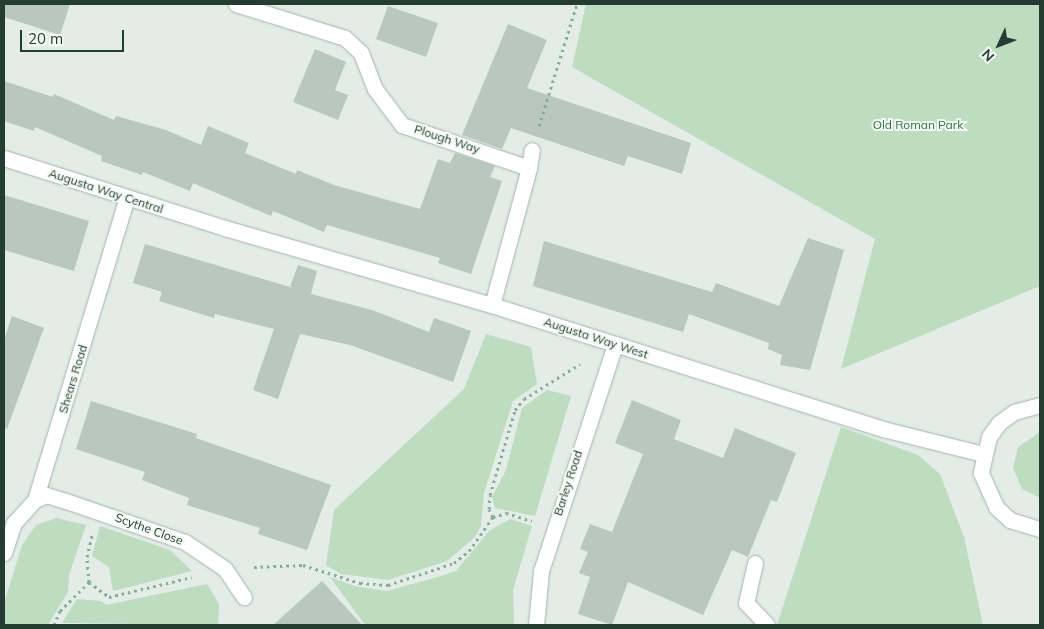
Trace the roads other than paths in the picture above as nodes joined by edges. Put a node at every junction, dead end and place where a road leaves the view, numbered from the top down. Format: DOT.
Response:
graph roads {
  1 [pos="237,4"];
  2 [pos="532,150"];
  3 [pos="4,158"];
  4 [pos="529,168"];
  5 [pos="127,198"];
  6 [pos="208,223"];
  7 [pos="492,305"];
  8 [pos="616,344"];
  9 [pos="1040,405"];
  10 [pos="982,454"];
  11 [pos="35,500"];
  12 [pos="1040,528"];
  13 [pos="4,553"];
  14 [pos="755,563"];
  15 [pos="244,597"];
  16 [pos="536,625"];
  17 [pos="768,625"];
  1 -- 4 [label="street, Plough Way"];
  2 -- 4 [label="street"];
  3 -- 5 [label="street, Augusta Way Central"];
  4 -- 7 [label="street"];
  5 -- 6 [label="street, Augusta Way Central"];
  5 -- 11 [label="street, Shears Road"];
  6 -- 7 [label="street, Augusta Way West"];
  7 -- 8 [label="street, Augusta Way West"];
  8 -- 10 [label="street, Augusta Way West"];
  8 -- 16 [label="street, Barley Road"];
  9 -- 10 [label="street"];
  10 -- 12 [label="street"];
  11 -- 13 [label="street, Shears Road"];
  11 -- 15 [label="street, Scythe Close"];
  14 -- 17 [label="street"];
}
